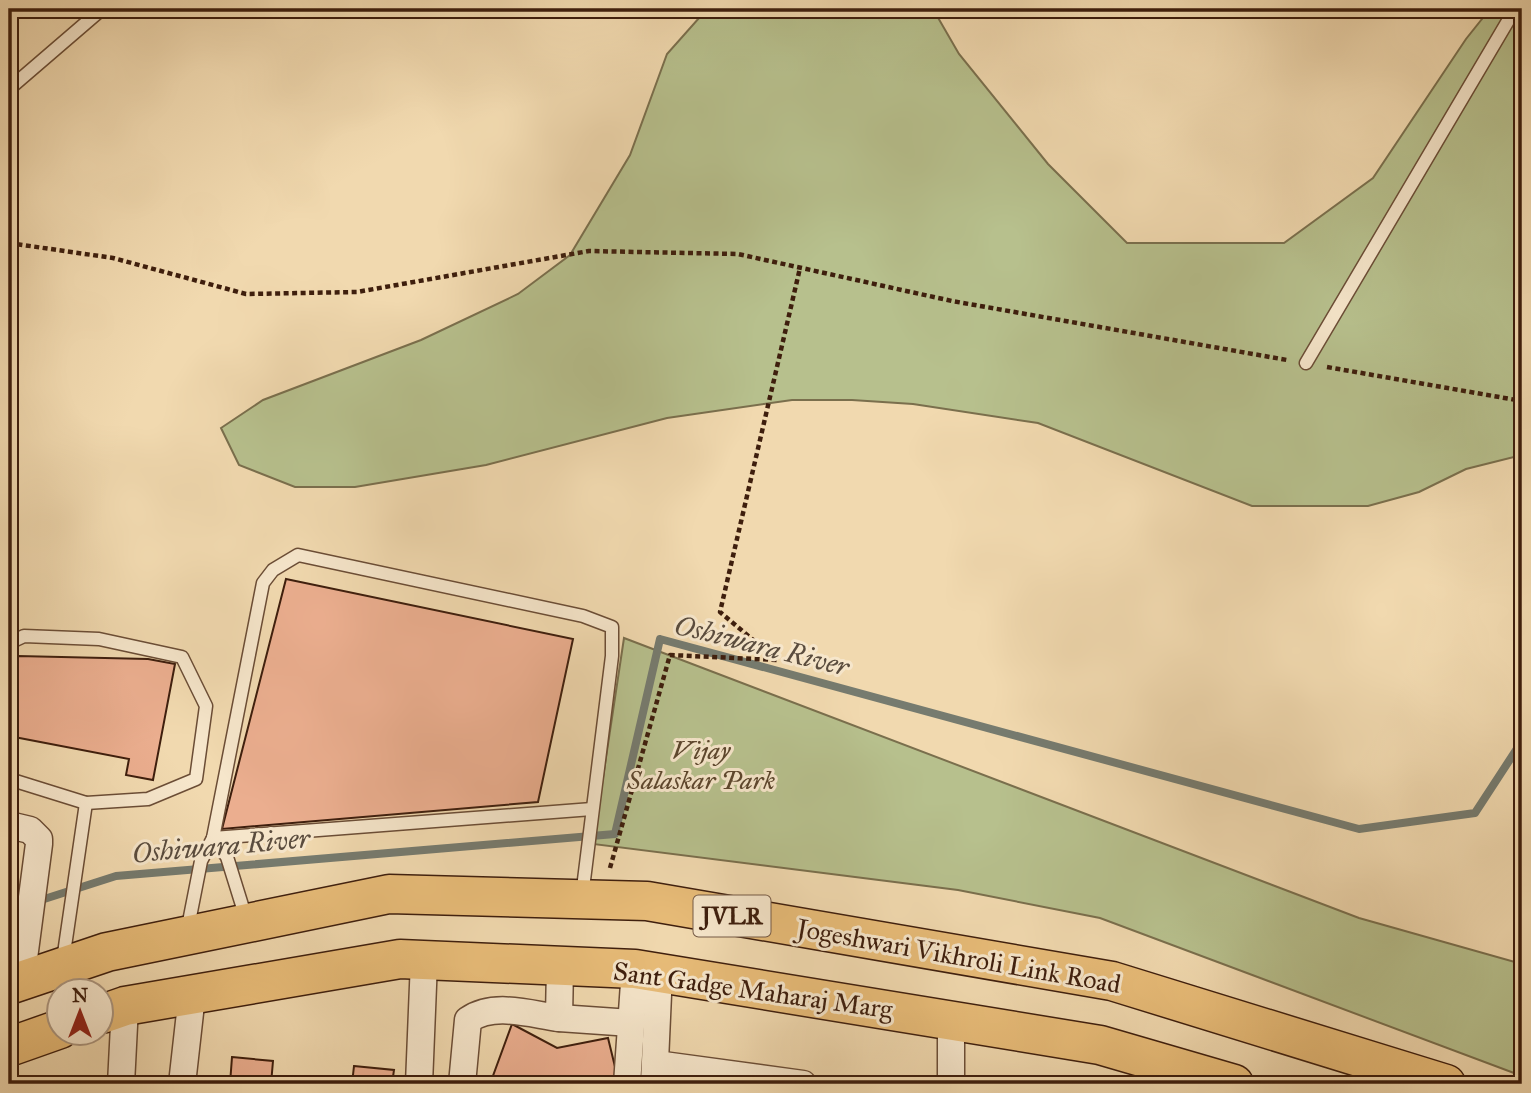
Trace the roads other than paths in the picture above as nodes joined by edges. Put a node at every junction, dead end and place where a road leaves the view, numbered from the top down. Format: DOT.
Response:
graph roads {
  1 [pos="102,9"];
  2 [pos="1515,9"];
  3 [pos="9,89"];
  4 [pos="1306,363"];
  5 [pos="9,643"];
  6 [pos="9,779"];
  7 [pos="86,803"];
  8 [pos="592,809"];
  9 [pos="9,825"];
  10 [pos="213,838"];
  11 [pos="591,900"];
  12 [pos="248,923"];
  13 [pos="186,936"];
  14 [pos="424,961"];
  15 [pos="560,966"];
  16 [pos="62,967"];
  17 [pos="647,970"];
  18 [pos="15,983"];
  19 [pos="192,995"];
  20 [pos="116,1009"];
  21 [pos="559,1018"];
  22 [pos="951,1020"];
  23 [pos="631,1023"];
  24 [pos="46,1034"];
  25 [pos="116,1038"];
  26 [pos="9,1047"];
  27 [pos="655,1074"];
  28 [pos="1223,1083"];
  29 [pos="121,1084"];
  30 [pos="182,1084"];
  31 [pos="419,1084"];
  32 [pos="463,1084"];
  33 [pos="627,1084"];
  34 [pos="803,1084"];
  35 [pos="951,1084"];
  36 [pos="1446,1084"];
  1 -- 3 [label="lane"];
  2 -- 4 [label="lane"];
  5 -- 7 [label="lane"];
  6 -- 7 [label="lane"];
  7 -- 16 [label="lane"];
  8 -- 10 [label="lane"];
  8 -- 10 [label="lane"];
  8 -- 11 [label="lane"];
  9 -- 18 [label="street"];
  10 -- 12 [label="lane"];
  10 -- 13 [label="lane"];
  11 -- 12 [label="main road, Jogeshwari Vikhroli Link Road / JVLR"];
  11 -- 36 [label="main road, Jogeshwari Vikhroli Link Road / JVLR"];
  12 -- 13 [label="main road, Jogeshwari Vikhroli Link Road / JVLR"];
  13 -- 16 [label="main road, Jogeshwari Vikhroli Link Road / JVLR"];
  14 -- 15 [label="main road, Sant Gadge Maharaj Marg"];
  14 -- 19 [label="main road, Sant Gadge Maharaj Marg"];
  14 -- 31 [label="street"];
  15 -- 17 [label="main road, Sant Gadge Maharaj Marg"];
  15 -- 21 [label="street"];
  16 -- 18 [label="main road, Jogeshwari Vikhroli Link Road / JVLR"];
  17 -- 22 [label="main road, Sant Gadge Maharaj Marg"];
  17 -- 23 [label="street"];
  17 -- 27 [label="street"];
  19 -- 20 [label="main road, Sant Gadge Maharaj Marg"];
  19 -- 30 [label="street"];
  21 -- 23 [label="street"];
  21 -- 32 [label="street"];
  22 -- 28 [label="main road, Sant Gadge Maharaj Marg"];
  22 -- 35 [label="street"];
  23 -- 33 [label="street"];
  24 -- 26 [label="main road"];
  25 -- 29 [label="street"];
  27 -- 34 [label="street"];
}
